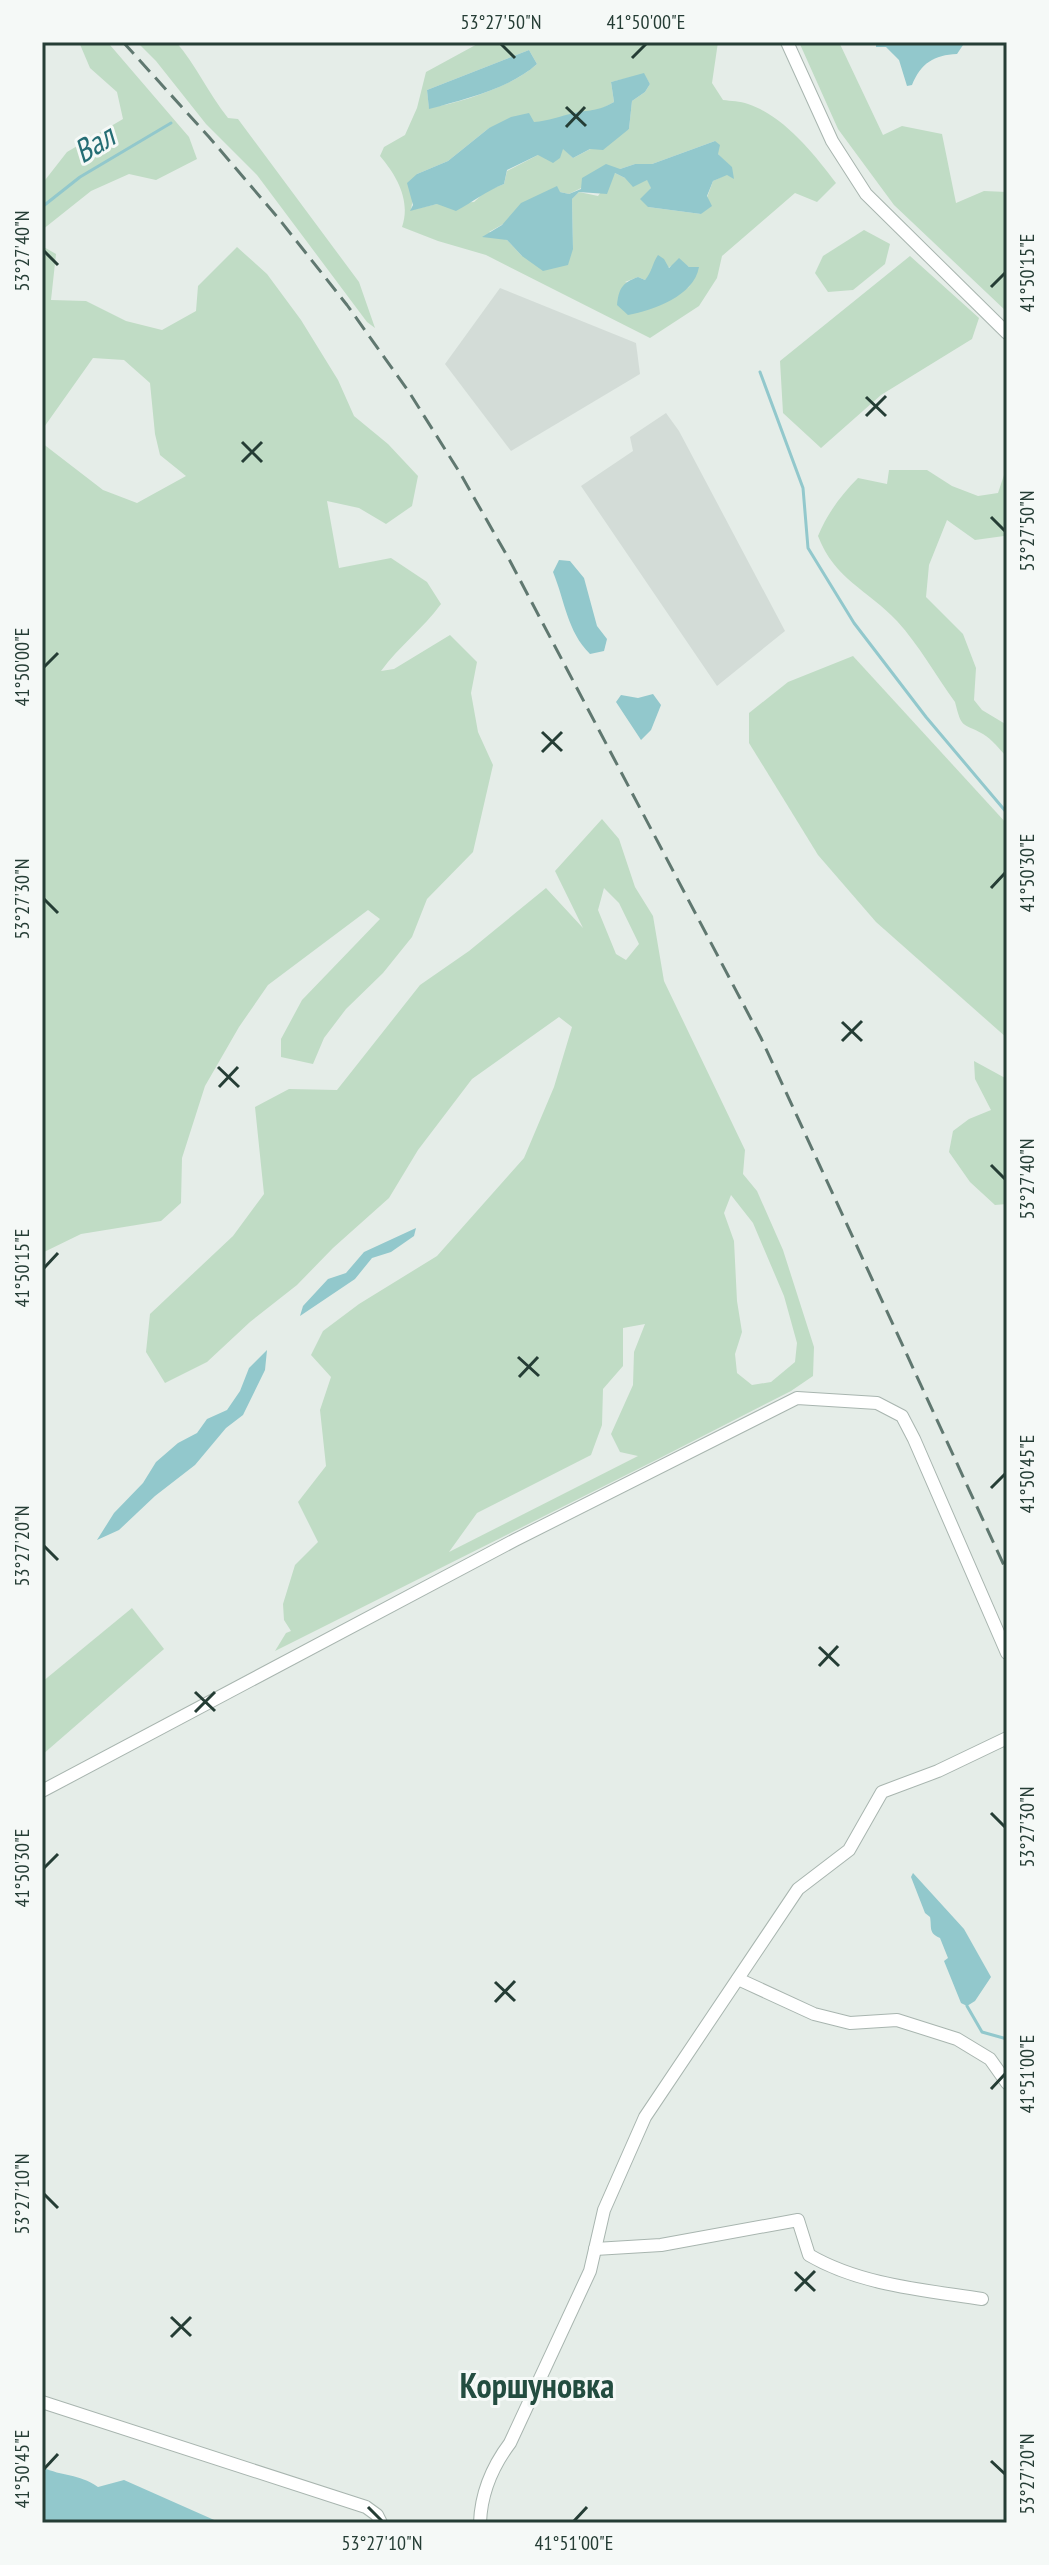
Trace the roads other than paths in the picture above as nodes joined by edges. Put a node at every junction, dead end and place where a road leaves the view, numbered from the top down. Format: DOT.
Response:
graph roads {
  1 [pos="787,42"];
  2 [pos="1007,333"];
  3 [pos="1007,1653"];
  4 [pos="1007,1738"];
  5 [pos="42,1791"];
  6 [pos="738,1979"];
  7 [pos="1007,2083"];
  8 [pos="595,2249"];
  9 [pos="982,2299"];
  10 [pos="42,2402"];
  11 [pos="381,2523"];
  12 [pos="480,2523"];
  1 -- 2 [label="street"];
  3 -- 5 [label="street"];
  4 -- 6 [label="street"];
  6 -- 7 [label="street"];
  6 -- 8 [label="street"];
  8 -- 9 [label="street"];
  8 -- 12 [label="street"];
  10 -- 11 [label="street"];
}
